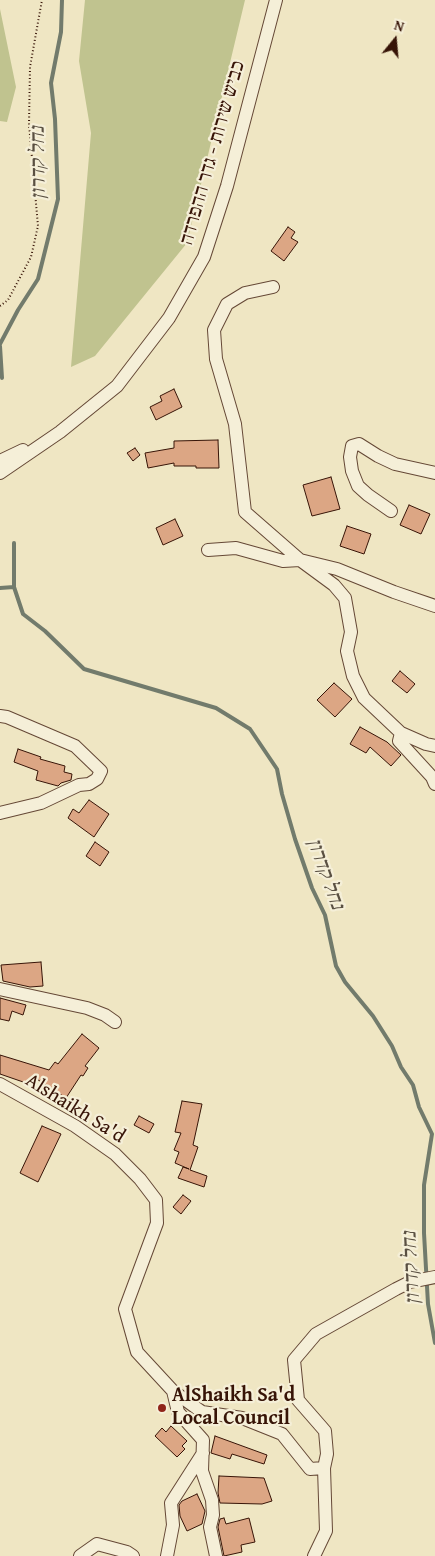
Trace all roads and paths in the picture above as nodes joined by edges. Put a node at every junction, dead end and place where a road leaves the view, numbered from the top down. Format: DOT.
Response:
graph roads {
  1 [pos="42,0"];
  2 [pos="276,0"];
  3 [pos="273,287"];
  4 [pos="0,306"];
  5 [pos="60,432"];
  6 [pos="0,461"];
  7 [pos="0,473"];
  8 [pos="435,473"];
  9 [pos="391,510"];
  10 [pos="208,550"];
  11 [pos="300,560"];
  12 [pos="435,606"];
  13 [pos="0,716"];
  14 [pos="401,733"];
  15 [pos="435,746"];
  16 [pos="435,784"];
  17 [pos="0,813"];
  18 [pos="0,989"];
  19 [pos="115,1022"];
  20 [pos="0,1084"];
  21 [pos="435,1277"];
  22 [pos="173,1391"];
  23 [pos="203,1453"];
  24 [pos="324,1468"];
  25 [pos="80,1556"];
  26 [pos="133,1556"];
  27 [pos="167,1556"];
  28 [pos="216,1556"];
  29 [pos="314,1556"];
  1 -- 4 [label="path"];
  2 -- 5 [label="street, כביש שירות - גדר ההפרדה"];
  3 -- 11 [label="street"];
  5 -- 6 [label="street"];
  5 -- 7 [label="street, כביש שירות - גדר ההפרדה"];
  8 -- 9 [label="street"];
  10 -- 11 [label="street"];
  11 -- 12 [label="street"];
  11 -- 14 [label="street"];
  13 -- 17 [label="street"];
  14 -- 15 [label="street"];
  14 -- 16 [label="street"];
  18 -- 19 [label="street"];
  20 -- 22 [label="street, Alshaikh Sa'd"];
  21 -- 24 [label="street"];
  22 -- 23 [label="street"];
  22 -- 24 [label="street, Alshaikh Sa'd"];
  23 -- 27 [label="street"];
  23 -- 28 [label="street"];
  24 -- 29 [label="street"];
  25 -- 26 [label="street"];
}
